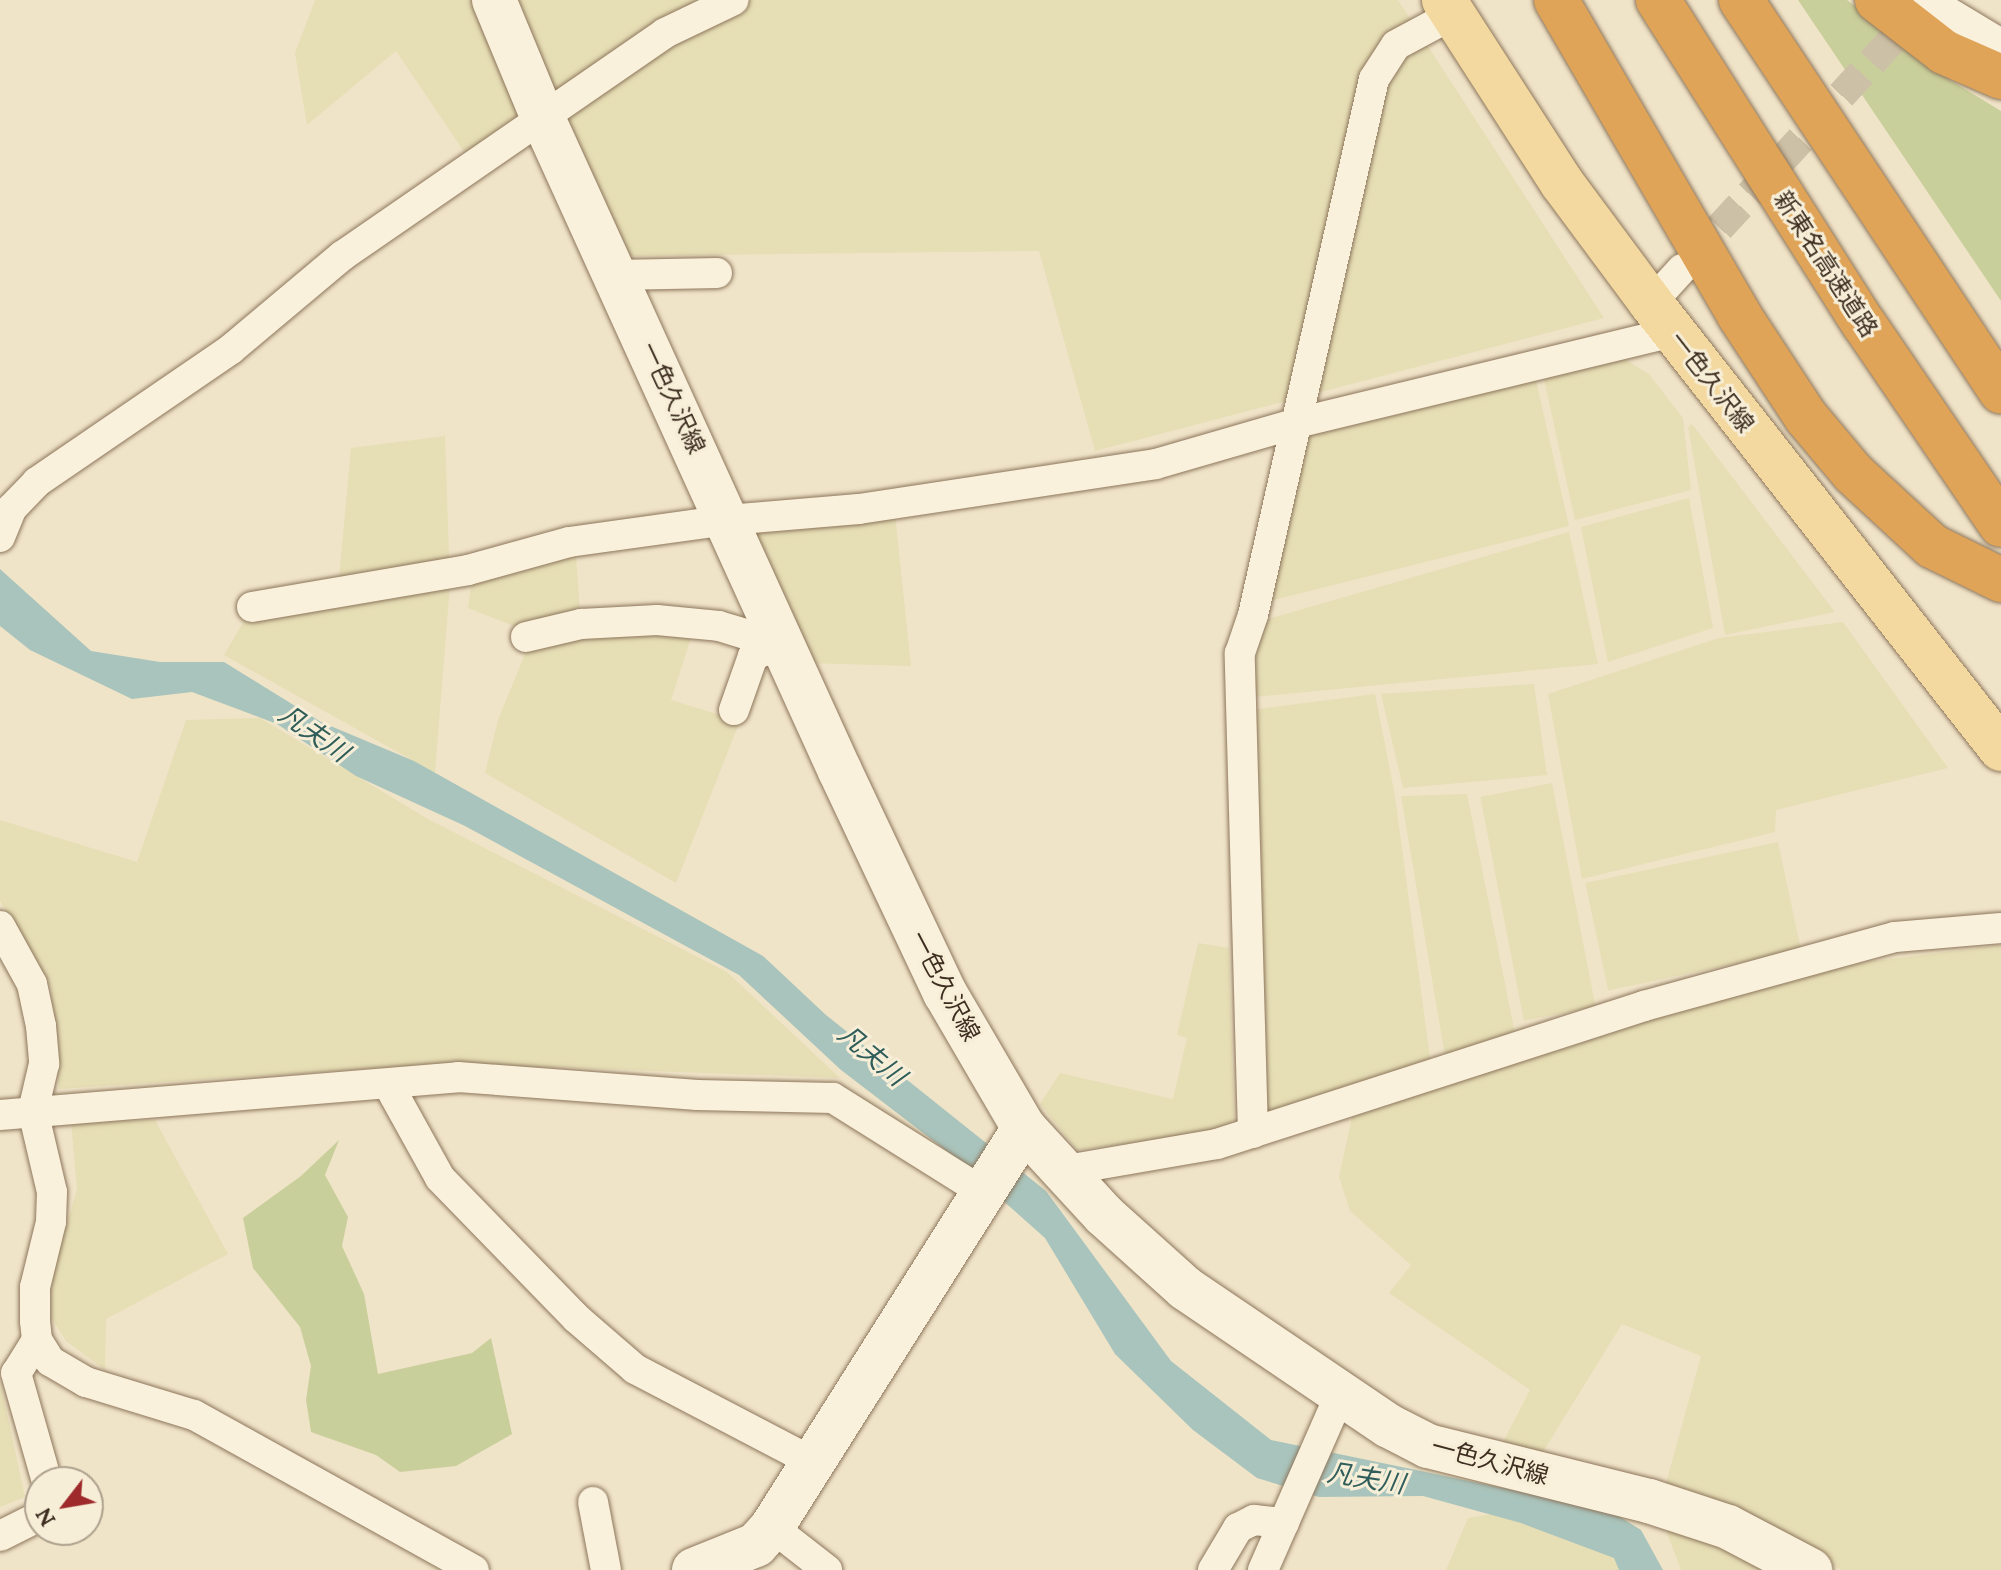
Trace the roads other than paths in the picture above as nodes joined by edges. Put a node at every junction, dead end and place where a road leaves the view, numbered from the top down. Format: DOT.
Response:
graph roads {
  1 [pos="494,0"];
  2 [pos="734,0"];
  3 [pos="1556,0"];
  4 [pos="1658,0"];
  5 [pos="1741,0"];
  6 [pos="1877,0"];
  7 [pos="1924,4"];
  8 [pos="1448,8"];
  9 [pos="2001,44"];
  10 [pos="2001,77"];
  11 [pos="542,116"];
  12 [pos="1682,269"];
  13 [pos="717,273"];
  14 [pos="616,275"];
  15 [pos="1662,318"];
  16 [pos="2001,392"];
  17 [pos="1297,423"];
  18 [pos="728,520"];
  19 [pos="2001,525"];
  20 [pos="0,537"];
  21 [pos="2001,580"];
  22 [pos="252,607"];
  23 [pos="526,637"];
  24 [pos="774,647"];
  25 [pos="734,710"];
  26 [pos="2001,749"];
  27 [pos="0,926"];
  28 [pos="2001,928"];
  29 [pos="388,1084"];
  30 [pos="33,1111"];
  31 [pos="0,1115"];
  32 [pos="1253,1133"];
  33 [pos="1017,1140"];
  34 [pos="1061,1171"];
  35 [pos="986,1194"];
  36 [pos="37,1340"];
  37 [pos="8,1374"];
  38 [pos="1340,1395"];
  39 [pos="815,1463"];
  40 [pos="41,1466"];
  41 [pos="593,1502"];
  42 [pos="1288,1514"];
  43 [pos="24,1524"];
  44 [pos="772,1527"];
  45 [pos="0,1536"];
  46 [pos="474,1570"];
  47 [pos="606,1570"];
  48 [pos="694,1570"];
  49 [pos="827,1570"];
  50 [pos="1213,1570"];
  51 [pos="1263,1570"];
  52 [pos="1810,1570"];
  1 -- 11 [label="street, 一色久沢線"];
  2 -- 11 [label="street"];
  3 -- 21 [label="highway"];
  4 -- 19 [label="highway, 新東名高速道路"];
  5 -- 16 [label="highway"];
  6 -- 10 [label="highway"];
  7 -- 9 [label="street"];
  8 -- 15 [label="main road, 一色久沢線"];
  8 -- 17 [label="street"];
  11 -- 14 [label="street, 一色久沢線"];
  11 -- 20 [label="street"];
  12 -- 15 [label="street"];
  13 -- 14 [label="street"];
  14 -- 18 [label="street, 一色久沢線"];
  15 -- 17 [label="street"];
  15 -- 26 [label="main road, 一色久沢線"];
  17 -- 18 [label="street"];
  17 -- 32 [label="street"];
  18 -- 22 [label="street"];
  18 -- 24 [label="street, 一色久沢線"];
  23 -- 24 [label="street"];
  24 -- 25 [label="street"];
  24 -- 33 [label="street, 一色久沢線"];
  27 -- 30 [label="street"];
  28 -- 32 [label="street"];
  29 -- 30 [label="street"];
  29 -- 35 [label="street"];
  29 -- 39 [label="street"];
  30 -- 31 [label="street"];
  30 -- 36 [label="street"];
  32 -- 34 [label="street"];
  33 -- 34 [label="street, 一色久沢線"];
  33 -- 35 [label="street"];
  34 -- 38 [label="street, 一色久沢線"];
  35 -- 39 [label="street"];
  36 -- 37 [label="street"];
  36 -- 46 [label="street"];
  37 -- 40 [label="street"];
  38 -- 42 [label="street"];
  38 -- 52 [label="street, 一色久沢線"];
  39 -- 44 [label="street"];
  41 -- 47 [label="street"];
  42 -- 50 [label="street"];
  42 -- 51 [label="street"];
  43 -- 45 [label="street"];
  44 -- 48 [label="street"];
  44 -- 49 [label="street"];
}
